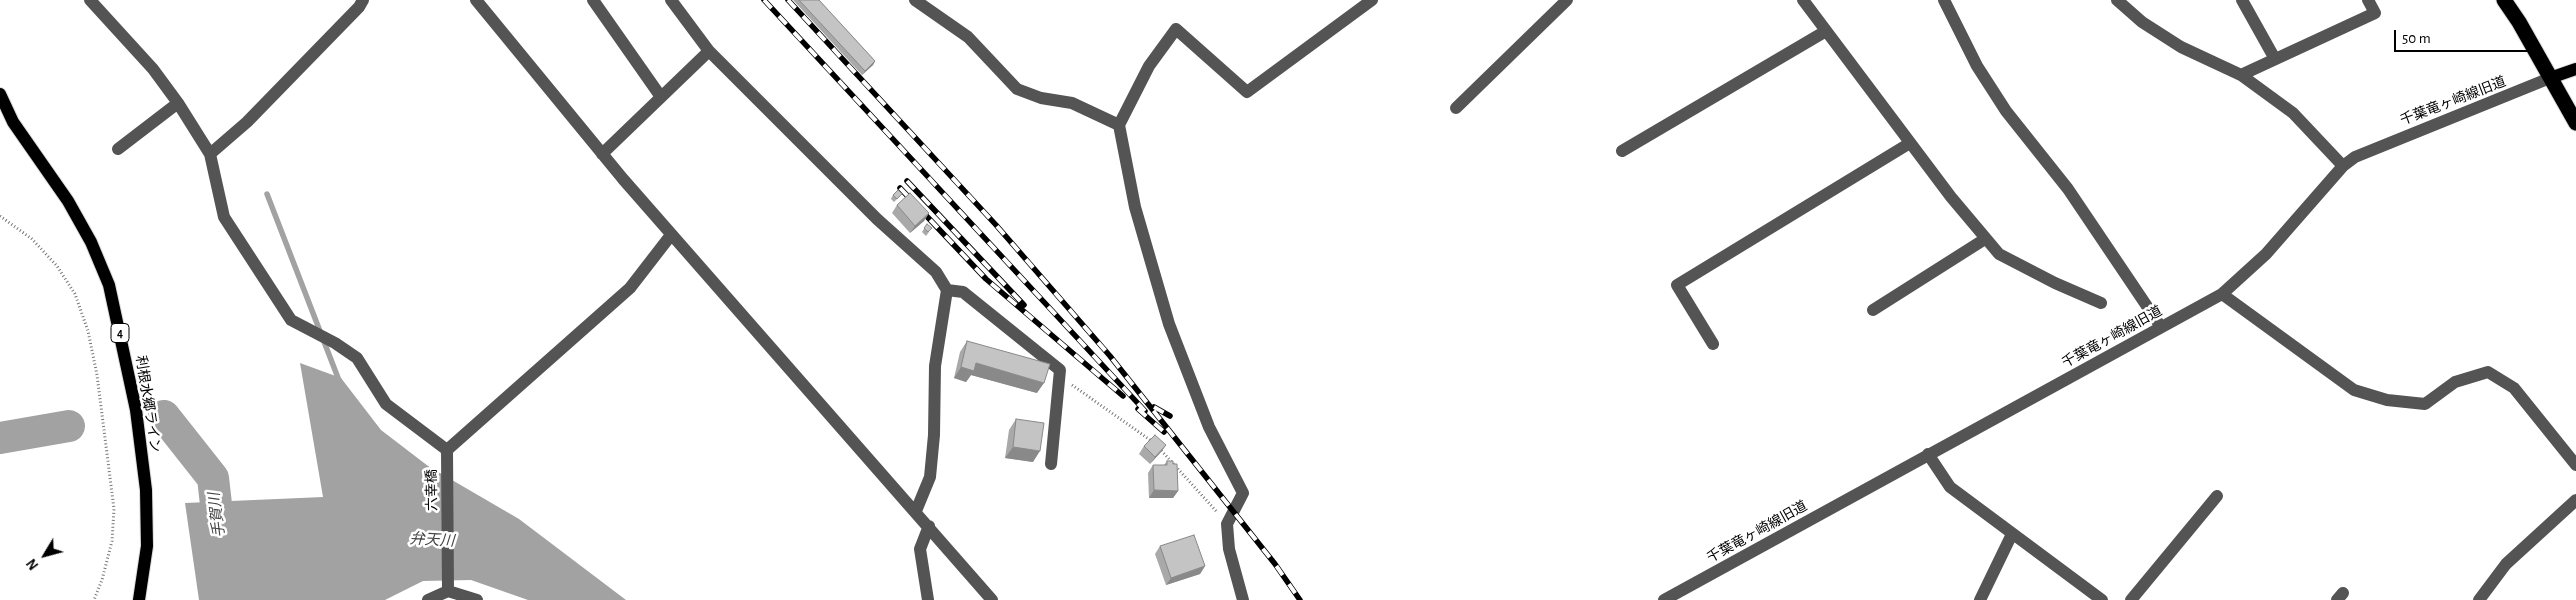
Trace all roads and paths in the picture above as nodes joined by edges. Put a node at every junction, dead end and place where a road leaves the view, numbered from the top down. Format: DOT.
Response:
graph roads {
  1 [pos="90,0"];
  2 [pos="364,0"];
  3 [pos="476,0"];
  4 [pos="593,0"];
  5 [pos="671,0"];
  6 [pos="915,0"];
  7 [pos="1372,0"];
  8 [pos="1567,0"];
  9 [pos="1803,0"];
  10 [pos="1944,0"];
  11 [pos="2118,0"];
  12 [pos="2242,0"];
  13 [pos="2368,0"];
  14 [pos="2504,0"];
  15 [pos="2511,0"];
  16 [pos="2519,22"];
  17 [pos="1826,31"];
  18 [pos="708,51"];
  19 [pos="2275,59"];
  20 [pos="2576,69"];
  21 [pos="2240,75"];
  22 [pos="2550,78"];
  23 [pos="0,94"];
  24 [pos="661,97"];
  25 [pos="178,103"];
  26 [pos="1456,108"];
  27 [pos="2576,123"];
  28 [pos="1119,125"];
  29 [pos="1910,143"];
  30 [pos="118,149"];
  31 [pos="1622,151"];
  32 [pos="210,154"];
  33 [pos="602,154"];
  34 [pos="2342,166"];
  35 [pos="0,216"];
  36 [pos="671,235"];
  37 [pos="1986,239"];
  38 [pos="947,290"];
  39 [pos="2222,294"];
  40 [pos="2101,303"];
  41 [pos="1873,310"];
  42 [pos="2161,327"];
  43 [pos="1713,344"];
  44 [pos="1059,376"];
  45 [pos="447,450"];
  46 [pos="1928,454"];
  47 [pos="1051,464"];
  48 [pos="2576,465"];
  49 [pos="2217,496"];
  50 [pos="2576,500"];
  51 [pos="916,511"];
  52 [pos="1227,524"];
  53 [pos="928,526"];
  54 [pos="2012,534"];
  55 [pos="448,591"];
  56 [pos="94,600"];
  57 [pos="139,600"];
  58 [pos="428,600"];
  59 [pos="477,600"];
  60 [pos="928,600"];
  61 [pos="992,600"];
  62 [pos="1243,600"];
  63 [pos="1664,600"];
  64 [pos="1980,600"];
  65 [pos="2102,600"];
  66 [pos="2131,600"];
  67 [pos="2479,600"];
  1 -- 25 [label="street"];
  2 -- 32 [label="street"];
  3 -- 33 [label="street"];
  4 -- 24 [label="street"];
  5 -- 18 [label="street"];
  6 -- 28 [label="street"];
  7 -- 28 [label="street"];
  8 -- 26 [label="street"];
  9 -- 17 [label="street"];
  10 -- 42 [label="street"];
  11 -- 21 [label="street"];
  12 -- 19 [label="street"];
  13 -- 19 [label="street"];
  14 -- 16 [label="highway"];
  15 -- 16 [label="highway"];
  16 -- 22 [label="highway"];
  17 -- 29 [label="street"];
  17 -- 31 [label="street"];
  18 -- 24 [label="street"];
  18 -- 38 [label="street"];
  19 -- 21 [label="street"];
  20 -- 22 [label="main road"];
  21 -- 34 [label="street"];
  22 -- 27 [label="highway"];
  22 -- 34 [label="street, 千葉竜ヶ崎線旧道"];
  23 -- 57 [label="main road, 利根水郷ライン / 4"];
  24 -- 33 [label="street"];
  25 -- 30 [label="street"];
  25 -- 32 [label="street"];
  28 -- 52 [label="street"];
  29 -- 37 [label="street"];
  29 -- 43 [label="street"];
  32 -- 45 [label="street"];
  33 -- 36 [label="street"];
  34 -- 39 [label="street, 千葉竜ヶ崎線旧道"];
  35 -- 56 [label="path"];
  36 -- 45 [label="street"];
  36 -- 51 [label="street"];
  37 -- 40 [label="street"];
  37 -- 41 [label="street"];
  38 -- 44 [label="street"];
  38 -- 51 [label="street"];
  39 -- 42 [label="street, 千葉竜ヶ崎線旧道"];
  39 -- 48 [label="street"];
  42 -- 46 [label="street, 千葉竜ヶ崎線旧道"];
  44 -- 47 [label="street"];
  44 -- 52 [label="path"];
  45 -- 55 [label="street, 六幸橋"];
  46 -- 54 [label="street"];
  46 -- 63 [label="street, 千葉竜ヶ崎線旧道"];
  49 -- 66 [label="street"];
  50 -- 67 [label="street"];
  51 -- 53 [label="street"];
  52 -- 62 [label="street"];
  53 -- 60 [label="street"];
  53 -- 61 [label="street"];
  54 -- 64 [label="street"];
  54 -- 65 [label="street"];
  55 -- 58 [label="street"];
  55 -- 59 [label="street"];
}
